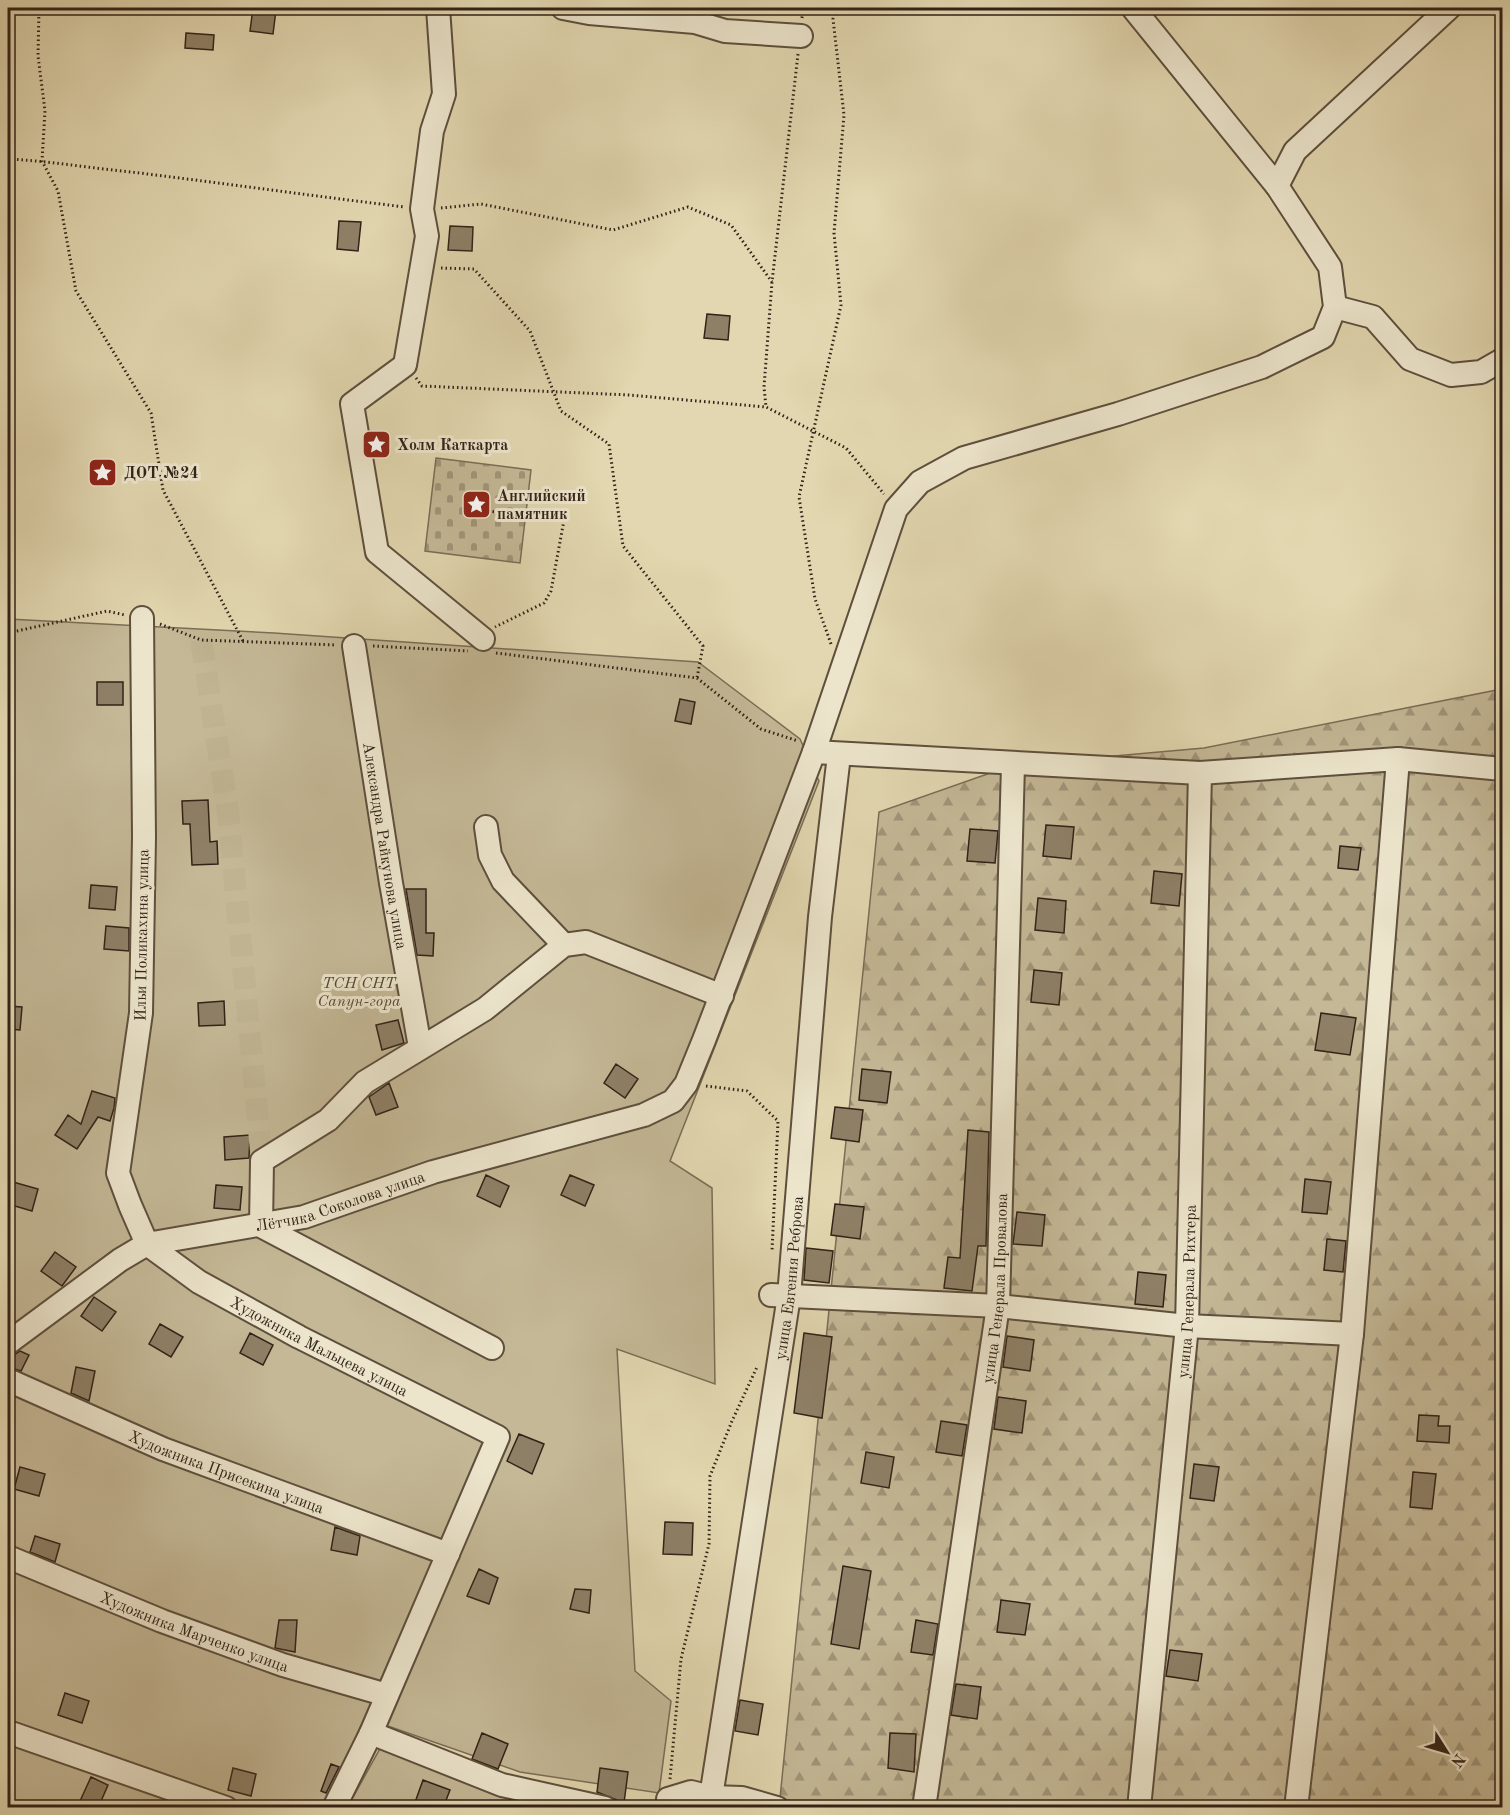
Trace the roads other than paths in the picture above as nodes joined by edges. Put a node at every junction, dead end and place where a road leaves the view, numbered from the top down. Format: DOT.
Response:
graph roads {
  1 [pos="438,8"];
  2 [pos="563,8"];
  3 [pos="1133,8"];
  4 [pos="1449,8"];
  5 [pos="801,36"];
  6 [pos="1277,186"];
  7 [pos="1335,308"];
  8 [pos="1503,360"];
  9 [pos="142,618"];
  10 [pos="481,645"];
  11 [pos="354,646"];
  12 [pos="814,752"];
  13 [pos="839,754"];
  14 [pos="1398,759"];
  15 [pos="1013,765"];
  16 [pos="1503,769"];
  17 [pos="1200,773"];
  18 [pos="486,827"];
  19 [pos="564,945"];
  20 [pos="722,996"];
  21 [pos="420,1047"];
  22 [pos="261,1226"];
  23 [pos="147,1244"];
  24 [pos="780,1295"];
  25 [pos="998,1306"];
  26 [pos="1187,1326"];
  27 [pos="1352,1334"];
  28 [pos="8,1343"];
  29 [pos="492,1348"];
  30 [pos="8,1380"];
  31 [pos="448,1554"];
  32 [pos="8,1557"];
  33 [pos="387,1695"];
  34 [pos="8,1732"];
  35 [pos="371,1733"];
  36 [pos="711,1797"];
  37 [pos="668,1799"];
  38 [pos="226,1808"];
  39 [pos="334,1808"];
  40 [pos="605,1808"];
  41 [pos="777,1808"];
  42 [pos="924,1808"];
  43 [pos="1139,1808"];
  44 [pos="1296,1808"];
  1 -- 10 [label="street"];
  2 -- 5 [label="street"];
  3 -- 6 [label="street"];
  4 -- 6 [label="street"];
  6 -- 7 [label="street"];
  7 -- 8 [label="street"];
  7 -- 12 [label="street"];
  9 -- 23 [label="street, Ильи Поликахина улица"];
  11 -- 21 [label="street, Александра Райкунова улица"];
  12 -- 13 [label="street"];
  12 -- 20 [label="street"];
  13 -- 15 [label="street"];
  13 -- 24 [label="street, улица Евгения Реброва"];
  14 -- 16 [label="street"];
  14 -- 17 [label="street"];
  14 -- 27 [label="street"];
  15 -- 17 [label="street"];
  15 -- 25 [label="street, улица Генерала Провалова"];
  17 -- 26 [label="street, улица Генерала Рихтера"];
  18 -- 19 [label="street"];
  19 -- 20 [label="street"];
  19 -- 21 [label="street"];
  20 -- 22 [label="street, Лётчика Соколова улица"];
  21 -- 22 [label="street"];
  22 -- 23 [label="street, Лётчика Соколова улица"];
  22 -- 29 [label="street"];
  23 -- 28 [label="street, Лётчика Соколова улица"];
  23 -- 31 [label="street, Художника Мальцева улица"];
  24 -- 25 [label="street"];
  24 -- 36 [label="street, улица Евгения Реброва"];
  25 -- 26 [label="street"];
  25 -- 42 [label="street, улица Генерала Провалова"];
  26 -- 27 [label="street"];
  26 -- 43 [label="street, улица Генерала Рихтера"];
  27 -- 44 [label="street"];
  30 -- 31 [label="street, Художника Присекина улица"];
  31 -- 33 [label="street"];
  32 -- 33 [label="street, Художника Марченко улица"];
  33 -- 35 [label="street"];
  34 -- 38 [label="street"];
  35 -- 39 [label="street"];
  35 -- 40 [label="street"];
  36 -- 37 [label="street"];
  36 -- 41 [label="street"];
}
